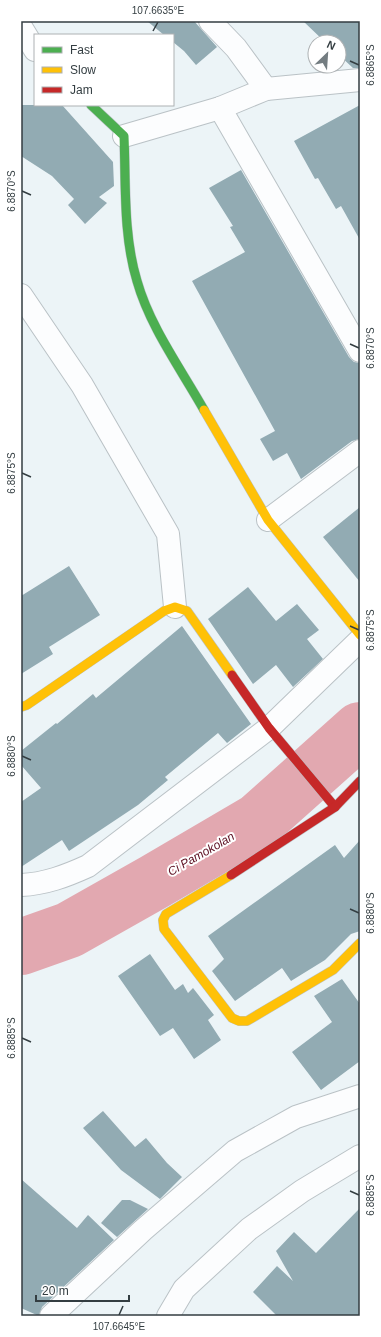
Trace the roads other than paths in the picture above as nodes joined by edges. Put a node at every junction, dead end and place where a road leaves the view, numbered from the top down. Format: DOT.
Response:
graph roads {
  1 [pos="210,21"];
  2 [pos="21,27"];
  3 [pos="34,48"];
  4 [pos="360,80"];
  5 [pos="266,89"];
  6 [pos="93,106"];
  7 [pos="220,108"];
  8 [pos="124,136"];
  9 [pos="21,295"];
  10 [pos="360,351"];
  11 [pos="360,451"];
  12 [pos="268,520"];
  13 [pos="175,607"];
  14 [pos="360,635"];
  15 [pos="360,640"];
  16 [pos="21,707"];
  17 [pos="269,728"];
  18 [pos="360,781"];
  19 [pos="335,807"];
  20 [pos="21,885"];
  21 [pos="360,943"];
  22 [pos="360,1096"];
  23 [pos="360,1156"];
  24 [pos="51,1316"];
  25 [pos="168,1316"];
  1 -- 5 [label="street"];
  2 -- 3 [label="street"];
  4 -- 5 [label="street"];
  5 -- 7 [label="street"];
  6 -- 8 [label="street"];
  7 -- 8 [label="street"];
  7 -- 10 [label="street"];
  8 -- 12 [label="street"];
  9 -- 13 [label="street"];
  11 -- 12 [label="street"];
  12 -- 14 [label="street"];
  13 -- 16 [label="street"];
  13 -- 17 [label="street"];
  15 -- 17 [label="street"];
  17 -- 19 [label="street"];
  17 -- 20 [label="street"];
  18 -- 19 [label="street"];
  19 -- 21 [label="street"];
  22 -- 24 [label="street"];
  23 -- 25 [label="street"];
}
